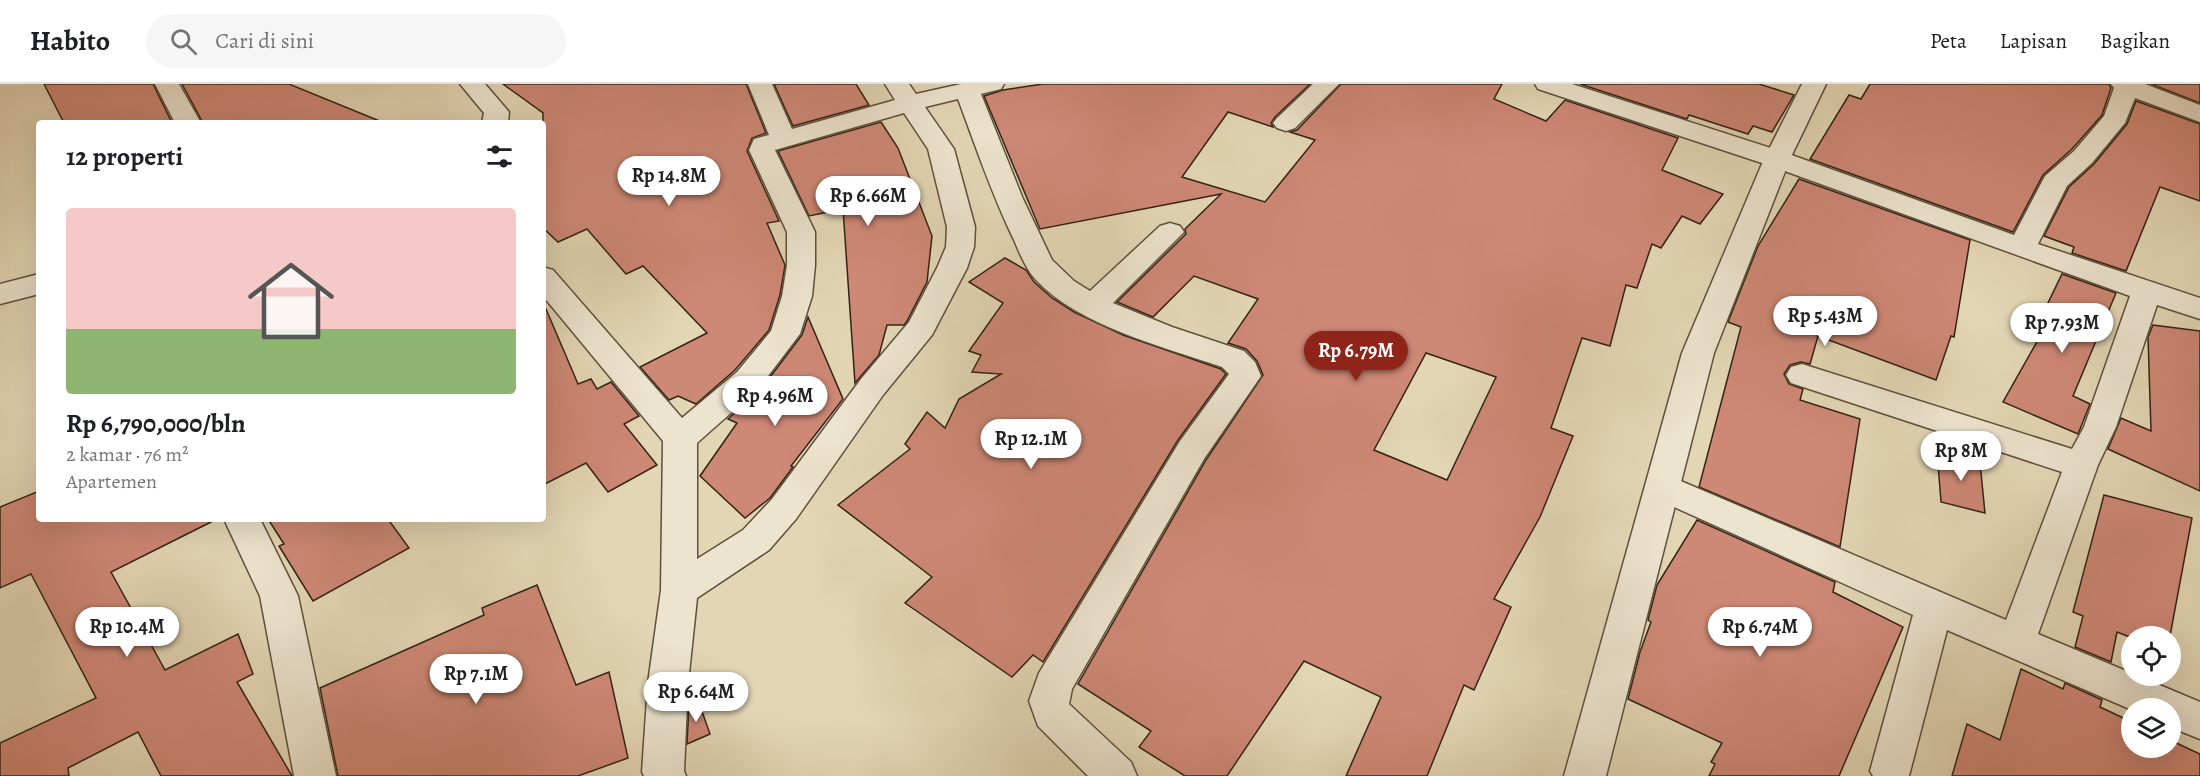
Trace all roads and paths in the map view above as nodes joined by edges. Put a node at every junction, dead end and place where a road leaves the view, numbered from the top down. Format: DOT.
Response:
graph roads {
  1 [pos="167,84"];
  2 [pos="472,84"];
  3 [pos="760,84"];
  4 [pos="1327,84"];
  5 [pos="1547,84"];
  6 [pos="1814,84"];
  7 [pos="2125,85"];
  8 [pos="972,89"];
  9 [pos="909,96"];
  10 [pos="2200,114"];
  11 [pos="186,120"];
  12 [pos="496,120"];
  13 [pos="1286,123"];
  14 [pos="783,139"];
  15 [pos="1777,159"];
  16 [pos="1170,232"];
  17 [pos="2022,248"];
  18 [pos="546,280"];
  19 [pos="36,285"];
  20 [pos="2147,290"];
  21 [pos="0,294"];
  22 [pos="1093,305"];
  23 [pos="2200,309"];
  24 [pos="1802,375"];
  25 [pos="680,438"];
  26 [pos="2081,465"];
  27 [pos="1664,488"];
  28 [pos="243,522"];
  29 [pos="679,590"];
  30 [pos="1934,607"];
  31 [pos="2017,641"];
  32 [pos="2147,698"];
  33 [pos="2181,713"];
  34 [pos="2200,721"];
  35 [pos="1891,771"];
  36 [pos="661,775"];
  37 [pos="315,776"];
  38 [pos="1116,776"];
  39 [pos="1585,776"];
  1 -- 11 [label="street"];
  2 -- 12 [label="street"];
  3 -- 14 [label="street"];
  4 -- 13 [label="street"];
  5 -- 15 [label="street"];
  6 -- 15 [label="street"];
  7 -- 10 [label="street"];
  7 -- 17 [label="street"];
  8 -- 9 [label="street"];
  8 -- 22 [label="street"];
  9 -- 14 [label="street"];
  9 -- 29 [label="street"];
  14 -- 25 [label="street"];
  15 -- 17 [label="street"];
  15 -- 27 [label="street"];
  16 -- 22 [label="street"];
  17 -- 20 [label="street"];
  18 -- 25 [label="street"];
  19 -- 21 [label="street"];
  20 -- 23 [label="street"];
  20 -- 26 [label="street"];
  22 -- 38 [label="street"];
  24 -- 26 [label="street"];
  25 -- 29 [label="street"];
  26 -- 31 [label="street"];
  27 -- 30 [label="street"];
  27 -- 39 [label="street"];
  28 -- 37 [label="street"];
  29 -- 36 [label="street"];
  30 -- 31 [label="street"];
  30 -- 35 [label="street"];
  31 -- 32 [label="street"];
  33 -- 34 [label="street"];
}
